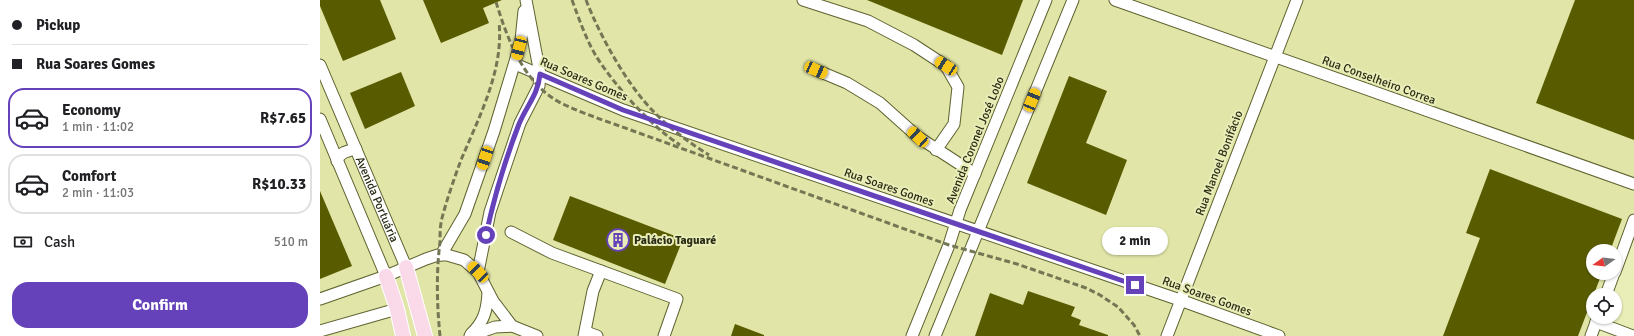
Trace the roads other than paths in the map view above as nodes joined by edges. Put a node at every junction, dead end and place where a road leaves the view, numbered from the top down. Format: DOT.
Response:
graph roads {
  1 [pos="526,0"];
  2 [pos="803,0"];
  3 [pos="1046,0"];
  4 [pos="1073,0"];
  5 [pos="1116,0"];
  6 [pos="1297,0"];
  7 [pos="1275,55"];
  8 [pos="515,64"];
  9 [pos="320,65"];
  10 [pos="816,70"];
  11 [pos="540,74"];
  12 [pos="320,119"];
  13 [pos="356,149"];
  14 [pos="936,150"];
  15 [pos="337,161"];
  16 [pos="975,174"];
  17 [pos="1634,184"];
  18 [pos="1634,220"];
  19 [pos="956,224"];
  20 [pos="511,232"];
  21 [pos="978,232"];
  22 [pos="1622,253"];
  23 [pos="441,255"];
  24 [pos="406,267"];
  25 [pos="601,271"];
  26 [pos="478,272"];
  27 [pos="386,276"];
  28 [pos="488,293"];
  29 [pos="320,299"];
  30 [pos="1180,300"];
  31 [pos="397,309"];
  32 [pos="1596,324"];
  33 [pos="1606,324"];
  34 [pos="512,326"];
  35 [pos="320,331"];
  36 [pos="585,334"];
  37 [pos="403,336"];
  38 [pos="425,336"];
  39 [pos="469,336"];
  40 [pos="537,336"];
  41 [pos="597,336"];
  42 [pos="664,336"];
  43 [pos="912,336"];
  44 [pos="935,336"];
  45 [pos="1167,336"];
  46 [pos="1279,336"];
  47 [pos="1591,336"];
  48 [pos="1633,336"];
  1 -- 8 [label="street"];
  1 -- 11 [label="street"];
  2 -- 14 [label="street"];
  3 -- 16 [label="street, Avenida Coronel José Lobo"];
  4 -- 21 [label="street"];
  5 -- 7 [label="street, Rua Conselheiro Correa"];
  6 -- 7 [label="street, Rua Manoel Bonifácio"];
  7 -- 17 [label="street, Rua Conselheiro Correa"];
  7 -- 30 [label="street, Rua Manoel Bonifácio"];
  8 -- 11 [label="street, Rua Soares Gomes"];
  8 -- 23 [label="street"];
  9 -- 13 [label="street, Avenida Portuária"];
  10 -- 14 [label="street"];
  11 -- 19 [label="street, Rua Soares Gomes"];
  11 -- 26 [label="street"];
  12 -- 15 [label="street, Avenida Portuária"];
  13 -- 15 [label="street"];
  13 -- 24 [label="street, Avenida Portuária"];
  14 -- 16 [label="street"];
  15 -- 27 [label="street, Avenida Portuária"];
  16 -- 19 [label="street, Avenida Coronel José Lobo"];
  18 -- 22 [label="street"];
  19 -- 21 [label="street, Rua Soares Gomes"];
  19 -- 43 [label="street, Avenida Coronel José Lobo"];
  20 -- 25 [label="street"];
  21 -- 30 [label="street, Rua Soares Gomes"];
  21 -- 44 [label="street"];
  23 -- 24 [label="street"];
  23 -- 26 [label="street"];
  24 -- 27 [label="street"];
  24 -- 38 [label="main road, Avenida Portuária"];
  25 -- 36 [label="street"];
  25 -- 42 [label="street"];
  26 -- 28 [label="street"];
  27 -- 29 [label="street"];
  27 -- 31 [label="main road, Avenida Portuária"];
  28 -- 34 [label="street"];
  28 -- 39 [label="street"];
  30 -- 45 [label="street, Rua Manoel Bonifácio"];
  30 -- 46 [label="street, Rua Soares Gomes"];
  31 -- 35 [label="street"];
  31 -- 37 [label="main road, Avenida Portuária"];
  32 -- 47 [label="street"];
  33 -- 48 [label="street"];
  34 -- 39 [label="street"];
  34 -- 40 [label="street"];
  36 -- 41 [label="street"];
}
